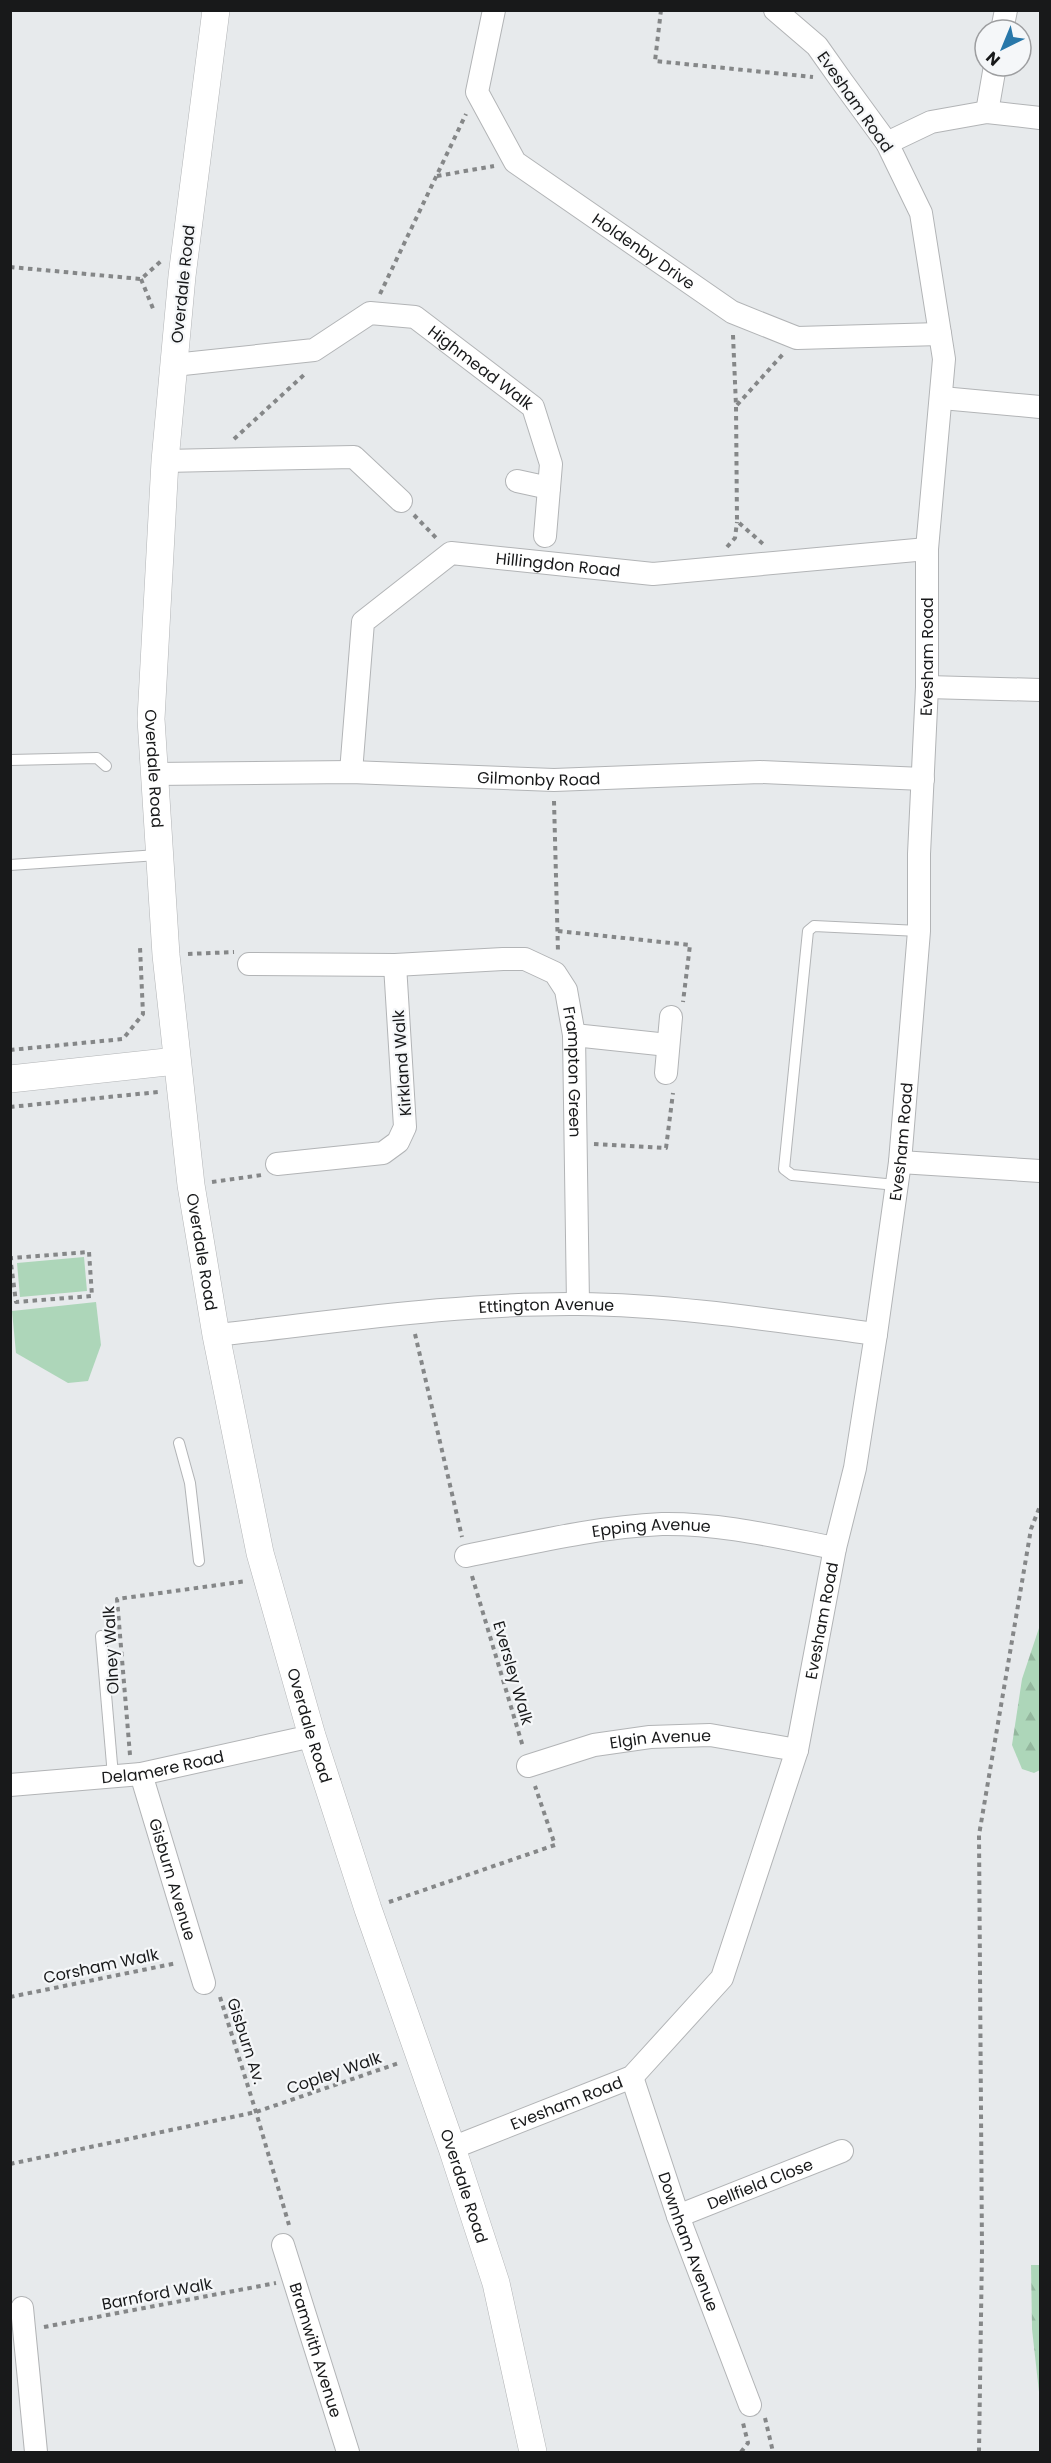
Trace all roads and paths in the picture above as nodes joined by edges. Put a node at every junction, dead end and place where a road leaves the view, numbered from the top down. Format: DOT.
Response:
graph roads {
  1 [pos="216,10"];
  2 [pos="494,10"];
  3 [pos="662,10"];
  4 [pos="775,10"];
  5 [pos="993,78"];
  6 [pos="841,80"];
  7 [pos="477,92"];
  8 [pos="987,112"];
  9 [pos="1041,118"];
  10 [pos="887,144"];
  11 [pos="515,162"];
  12 [pos="436,177"];
  13 [pos="165,257"];
  14 [pos="10,267"];
  15 [pos="141,279"];
  16 [pos="732,312"];
  17 [pos="370,313"];
  18 [pos="157,318"];
  19 [pos="940,334"];
  20 [pos="797,338"];
  21 [pos="174,365"];
  22 [pos="309,370"];
  23 [pos="942,398"];
  24 [pos="736,406"];
  25 [pos="1041,407"];
  26 [pos="212,460"];
  27 [pos="165,461"];
  28 [pos="517,481"];
  29 [pos="549,488"];
  30 [pos="401,501"];
  31 [pos="545,536"];
  32 [pos="927,549"];
  33 [pos="451,553"];
  34 [pos="783,562"];
  35 [pos="927,687"];
  36 [pos="1041,690"];
  37 [pos="10,760"];
  38 [pos="106,766"];
  39 [pos="351,772"];
  40 [pos="153,774"];
  41 [pos="923,779"];
  42 [pos="554,780"];
  43 [pos="159,855"];
  44 [pos="10,865"];
  45 [pos="919,931"];
  46 [pos="558,954"];
  47 [pos="166,955"];
  48 [pos="249,964"];
  49 [pos="395,965"];
  50 [pos="671,1017"];
  51 [pos="574,1035"];
  52 [pos="668,1045"];
  53 [pos="176,1061"];
  54 [pos="666,1073"];
  55 [pos="10,1079"];
  56 [pos="179,1089"];
  57 [pos="10,1107"];
  58 [pos="900,1161"];
  59 [pos="277,1164"];
  60 [pos="1041,1171"];
  61 [pos="191,1185"];
  62 [pos="897,1185"];
  63 [pos="11,1257"];
  64 [pos="578,1304"];
  65 [pos="410,1313"];
  66 [pos="876,1334"];
  67 [pos="216,1335"];
  68 [pos="179,1443"];
  69 [pos="1041,1506"];
  70 [pos="835,1548"];
  71 [pos="466,1556"];
  72 [pos="199,1561"];
  73 [pos="267,1578"];
  74 [pos="100,1636"];
  75 [pos="312,1736"];
  76 [pos="796,1750"];
  77 [pos="528,1766"];
  78 [pos="141,1774"];
  79 [pos="113,1776"];
  80 [pos="10,1785"];
  81 [pos="368,1909"];
  82 [pos="196,1959"];
  83 [pos="204,1983"];
  84 [pos="10,1997"];
  85 [pos="420,2057"];
  86 [pos="632,2077"];
  87 [pos="256,2112"];
  88 [pos="452,2148"];
  89 [pos="842,2151"];
  90 [pos="10,2164"];
  91 [pos="678,2216"];
  92 [pos="283,2245"];
  93 [pos="294,2280"];
  94 [pos="22,2308"];
  95 [pos="24,2331"];
  96 [pos="750,2405"];
  97 [pos="36,2452"];
  98 [pos="348,2452"];
  99 [pos="533,2452"];
  100 [pos="741,2452"];
  101 [pos="773,2452"];
  102 [pos="979,2452"];
  1 -- 21 [label="street, Overdale Road"];
  2 -- 7 [label="street"];
  3 -- 6 [label="path"];
  4 -- 6 [label="street, Evesham Road"];
  5 -- 8 [label="street"];
  6 -- 10 [label="street, Evesham Road"];
  7 -- 11 [label="street, Holdenby Drive"];
  7 -- 12 [label="path"];
  8 -- 9 [label="street"];
  8 -- 10 [label="street"];
  10 -- 19 [label="street, Evesham Road"];
  11 -- 12 [label="path"];
  11 -- 16 [label="street, Holdenby Drive"];
  12 -- 17 [label="path"];
  13 -- 15 [label="path"];
  14 -- 15 [label="path"];
  15 -- 18 [label="path"];
  16 -- 20 [label="street, Holdenby Drive"];
  16 -- 24 [label="path"];
  17 -- 21 [label="street"];
  17 -- 29 [label="street, Highmead Walk"];
  19 -- 20 [label="street, Holdenby Drive"];
  19 -- 23 [label="street, Evesham Road"];
  20 -- 24 [label="path"];
  21 -- 27 [label="street, Overdale Road"];
  22 -- 26 [label="path"];
  23 -- 25 [label="street"];
  23 -- 32 [label="street, Evesham Road"];
  24 -- 34 [label="path"];
  26 -- 27 [label="street"];
  26 -- 30 [label="street"];
  27 -- 40 [label="street, Overdale Road"];
  28 -- 29 [label="street"];
  29 -- 31 [label="street, Highmead Walk"];
  30 -- 33 [label="path"];
  32 -- 34 [label="street, Hillingdon Road"];
  32 -- 35 [label="street, Evesham Road"];
  33 -- 34 [label="street, Hillingdon Road"];
  33 -- 39 [label="street"];
  35 -- 36 [label="street"];
  35 -- 41 [label="street, Evesham Road"];
  37 -- 38 [label="lane"];
  39 -- 40 [label="street, Gilmonby Road"];
  39 -- 42 [label="street, Gilmonby Road"];
  40 -- 43 [label="street, Overdale Road"];
  41 -- 42 [label="street, Gilmonby Road"];
  41 -- 45 [label="street, Evesham Road"];
  42 -- 46 [label="path"];
  43 -- 44 [label="lane"];
  43 -- 47 [label="street, Overdale Road"];
  45 -- 58 [label="street, Evesham Road"];
  45 -- 62 [label="lane"];
  47 -- 48 [label="path"];
  47 -- 53 [label="street, Overdale Road"];
  48 -- 49 [label="street, Frampton Green"];
  49 -- 51 [label="street, Frampton Green"];
  49 -- 59 [label="street, Kirkland Walk"];
  50 -- 52 [label="street"];
  51 -- 52 [label="street"];
  51 -- 64 [label="street, Frampton Green"];
  52 -- 54 [label="street"];
  53 -- 55 [label="street"];
  53 -- 56 [label="street, Overdale Road"];
  56 -- 57 [label="path"];
  56 -- 61 [label="street, Overdale Road"];
  58 -- 60 [label="street"];
  58 -- 62 [label="street, Evesham Road"];
  59 -- 61 [label="path"];
  61 -- 67 [label="street, Overdale Road"];
  62 -- 66 [label="street, Evesham Road"];
  63 -- 63 [label="path"];
  64 -- 65 [label="street, Ettington Avenue"];
  64 -- 66 [label="street, Ettington Avenue"];
  65 -- 67 [label="street, Ettington Avenue"];
  65 -- 71 [label="path, Eversley Walk"];
  66 -- 70 [label="street, Evesham Road"];
  67 -- 73 [label="street, Overdale Road"];
  68 -- 72 [label="lane"];
  69 -- 102 [label="path"];
  70 -- 71 [label="street, Epping Avenue"];
  70 -- 76 [label="street, Evesham Road"];
  71 -- 77 [label="path, Eversley Walk"];
  73 -- 75 [label="street, Overdale Road"];
  73 -- 78 [label="path, Olney Walk"];
  74 -- 79 [label="lane"];
  75 -- 78 [label="street, Delamere Road"];
  75 -- 81 [label="street, Overdale Road"];
  76 -- 77 [label="street, Elgin Avenue"];
  76 -- 86 [label="street, Evesham Road"];
  77 -- 81 [label="path, Eversley Walk"];
  78 -- 79 [label="street, Delamere Road"];
  78 -- 82 [label="street, Gisburn Avenue"];
  79 -- 80 [label="street, Delamere Road"];
  81 -- 85 [label="street, Overdale Road"];
  82 -- 83 [label="street, Gisburn Avenue"];
  82 -- 84 [label="path, Corsham Walk"];
  83 -- 87 [label="path, Gisburn Av."];
  85 -- 87 [label="path, Copley Walk"];
  85 -- 88 [label="street, Overdale Road"];
  86 -- 88 [label="street, Evesham Road"];
  86 -- 91 [label="street, Downham Avenue"];
  87 -- 90 [label="path, Copley Walk"];
  87 -- 92 [label="path, Gisburn Av."];
  88 -- 99 [label="street, Overdale Road"];
  89 -- 91 [label="street, Dellfield Close"];
  91 -- 96 [label="street, Downham Avenue"];
  92 -- 93 [label="street, Bramwith Avenue"];
  93 -- 95 [label="path, Barnford Walk"];
  93 -- 98 [label="street, Bramwith Avenue"];
  94 -- 95 [label="street"];
  95 -- 97 [label="street"];
  96 -- 100 [label="path"];
  96 -- 101 [label="path"];
}
